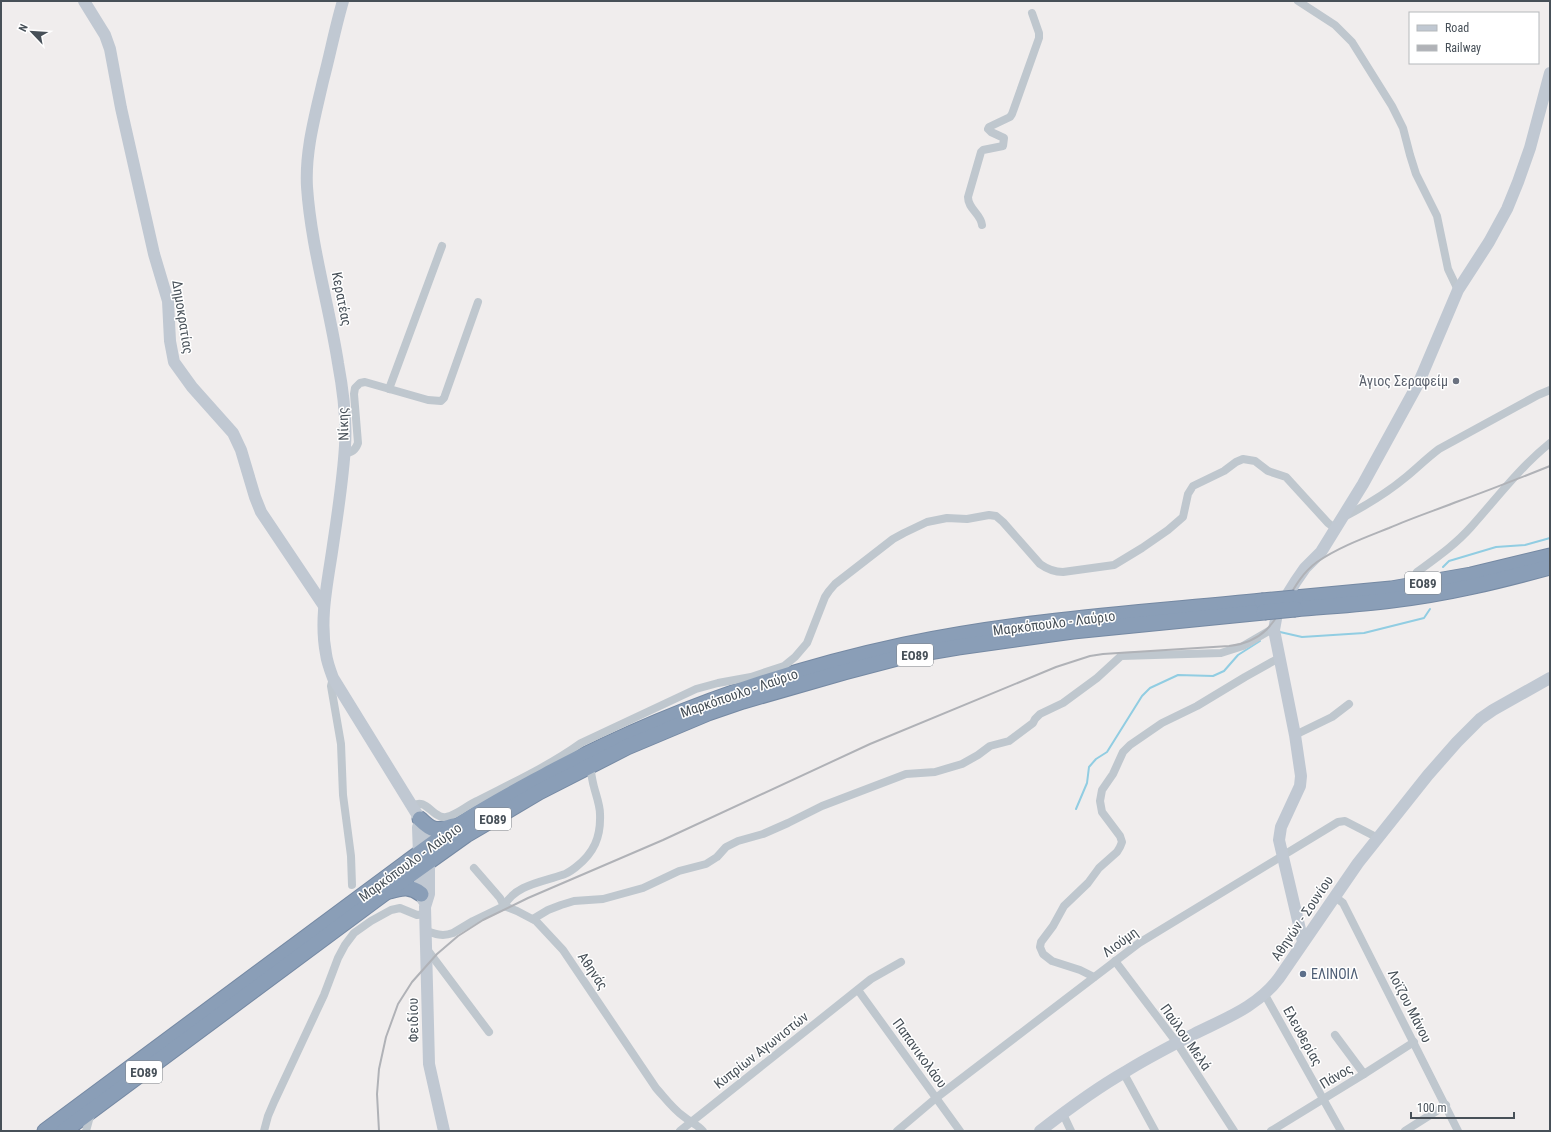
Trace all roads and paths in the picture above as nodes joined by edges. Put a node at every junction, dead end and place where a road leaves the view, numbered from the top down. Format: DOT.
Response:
graph roads {
  1 [pos="84,1"];
  2 [pos="1298,1"];
  3 [pos="342,2"];
  4 [pos="1032,13"];
  5 [pos="1550,73"];
  6 [pos="982,225"];
  7 [pos="442,246"];
  8 [pos="1458,290"];
  9 [pos="478,302"];
  10 [pos="389,389"];
  11 [pos="1550,390"];
  12 [pos="1550,443"];
  13 [pos="344,454"];
  14 [pos="1339,524"];
  15 [pos="1550,556"];
  16 [pos="1550,567"];
  17 [pos="1417,572"];
  18 [pos="1292,601"];
  19 [pos="324,606"];
  20 [pos="1269,615"];
  21 [pos="1279,658"];
  22 [pos="333,678"];
  23 [pos="1550,678"];
  24 [pos="1349,704"];
  25 [pos="1295,735"];
  26 [pos="590,765"];
  27 [pos="416,812"];
  28 [pos="462,823"];
  29 [pos="1378,838"];
  30 [pos="424,857"];
  31 [pos="1282,857"];
  32 [pos="474,868"];
  33 [pos="352,885"];
  34 [pos="382,895"];
  35 [pos="1334,896"];
  36 [pos="424,905"];
  37 [pos="504,906"];
  38 [pos="533,919"];
  39 [pos="426,931"];
  40 [pos="1303,942"];
  41 [pos="426,948"];
  42 [pos="1114,961"];
  43 [pos="902,962"];
  44 [pos="1094,977"];
  45 [pos="858,990"];
  46 [pos="1265,995"];
  47 [pos="489,1032"];
  48 [pos="1336,1035"];
  49 [pos="1414,1042"];
  50 [pos="1177,1043"];
  51 [pos="1123,1072"];
  52 [pos="1364,1074"];
  53 [pos="936,1098"];
  54 [pos="1323,1099"];
  55 [pos="101,1104"];
  56 [pos="1446,1104"];
  57 [pos="1063,1114"];
  58 [pos="692,1121"];
  59 [pos="46,1131"];
  60 [pos="64,1131"];
  61 [pos="86,1131"];
  62 [pos="264,1131"];
  63 [pos="444,1131"];
  64 [pos="680,1131"];
  65 [pos="703,1131"];
  66 [pos="897,1131"];
  67 [pos="960,1131"];
  68 [pos="1040,1131"];
  69 [pos="1071,1131"];
  70 [pos="1155,1131"];
  71 [pos="1234,1131"];
  72 [pos="1271,1131"];
  73 [pos="1341,1131"];
  74 [pos="1405,1131"];
  75 [pos="1458,1131"];
  1 -- 19 [label="main road, Δημοκρατίας"];
  2 -- 8 [label="street"];
  3 -- 13 [label="main road, Κερατέας"];
  4 -- 6 [label="street"];
  5 -- 8 [label="main road"];
  7 -- 10 [label="street"];
  8 -- 14 [label="main road"];
  9 -- 10 [label="street"];
  10 -- 13 [label="street, Νίκης"];
  11 -- 14 [label="street"];
  12 -- 17 [label="street"];
  13 -- 19 [label="main road, Κερατέας"];
  14 -- 18 [label="main road"];
  14 -- 27 [label="street"];
  15 -- 18 [label="highway, Μαρκόπουλο - Λαύριο / ΕΟ89"];
  16 -- 18 [label="highway, Μαρκόπουλο - Λαύριο / ΕΟ89"];
  18 -- 20 [label="highway, Μαρκόπουλο - Λαύριο / ΕΟ89, bridge"];
  19 -- 22 [label="main road, Κερατέας"];
  20 -- 21 [label="main road"];
  20 -- 26 [label="highway, Μαρκόπουλο - Λαύριο / ΕΟ89"];
  20 -- 28 [label="highway, Μαρκόπουλο - Λαύριο / ΕΟ89"];
  20 -- 38 [label="street"];
  21 -- 25 [label="main road"];
  21 -- 44 [label="street"];
  22 -- 27 [label="main road, Κερατέας"];
  22 -- 33 [label="street"];
  23 -- 29 [label="main road, Αθηνών - Σουνίου"];
  24 -- 25 [label="street"];
  25 -- 31 [label="main road"];
  26 -- 30 [label="highway, Μαρκόπουλο - Λαύριο / ΕΟ89"];
  26 -- 37 [label="street"];
  27 -- 28 [label="highway"];
  27 -- 30 [label="main road, Κερατέας"];
  28 -- 30 [label="highway, Μαρκόπουλο - Λαύριο / ΕΟ89"];
  29 -- 31 [label="street, Λιούμη"];
  29 -- 35 [label="main road, Αθηνών - Σουνίου"];
  30 -- 34 [label="highway, Μαρκόπουλο - Λαύριο / ΕΟ89"];
  30 -- 36 [label="main road"];
  30 -- 59 [label="highway, Μαρκόπουλο - Λαύριο / ΕΟ89"];
  31 -- 40 [label="main road"];
  31 -- 42 [label="street, Λιούμη"];
  32 -- 37 [label="street"];
  34 -- 36 [label="highway"];
  34 -- 55 [label="highway, Μαρκόπουλο - Λαύριο / ΕΟ89"];
  35 -- 40 [label="main road, Αθηνών - Σουνίου"];
  35 -- 49 [label="street, Λοϊζου Μάνου"];
  36 -- 39 [label="main road, Φειδίου"];
  36 -- 62 [label="street"];
  37 -- 38 [label="street, Αθηνάς"];
  37 -- 39 [label="street"];
  38 -- 58 [label="street, Αθηνάς"];
  39 -- 41 [label="main road, Φειδίου"];
  40 -- 46 [label="main road, Αθηνών - Σουνίου"];
  41 -- 47 [label="street"];
  41 -- 63 [label="main road, Φειδίου"];
  42 -- 44 [label="street, Λιούμη"];
  42 -- 50 [label="street, Παύλου Μελά"];
  43 -- 45 [label="street, Κυπρίων Αγωνιστών"];
  44 -- 53 [label="street, Λιούμη"];
  45 -- 53 [label="street, Παπανικολάου"];
  45 -- 58 [label="street, Κυπρίων Αγωνιστών"];
  46 -- 50 [label="main road, Αθηνών - Σουνίου"];
  46 -- 54 [label="street, Ελευθερίας"];
  48 -- 52 [label="street"];
  49 -- 52 [label="street, Πάνος"];
  49 -- 56 [label="street, Λοϊζου Μάνου"];
  50 -- 51 [label="main road, Αθηνών - Σουνίου"];
  50 -- 71 [label="street, Παύλου Μελά"];
  51 -- 57 [label="main road, Αθηνών - Σουνίου"];
  51 -- 70 [label="street"];
  52 -- 54 [label="street, Πάνος"];
  53 -- 66 [label="street, Λιούμη"];
  53 -- 67 [label="street, Παπανικολάου"];
  54 -- 72 [label="street, Πάνος"];
  54 -- 73 [label="street, Ελευθερίας"];
  55 -- 60 [label="highway, Μαρκόπουλο - Λαύριο / ΕΟ89"];
  55 -- 61 [label="street"];
  56 -- 74 [label="street"];
  56 -- 75 [label="street, Λοϊζου Μάνου"];
  57 -- 68 [label="main road, Αθηνών - Σουνίου"];
  57 -- 69 [label="street"];
  58 -- 64 [label="street, Κυπρίων Αγωνιστών"];
  58 -- 65 [label="street, Αθηνάς"];
}
